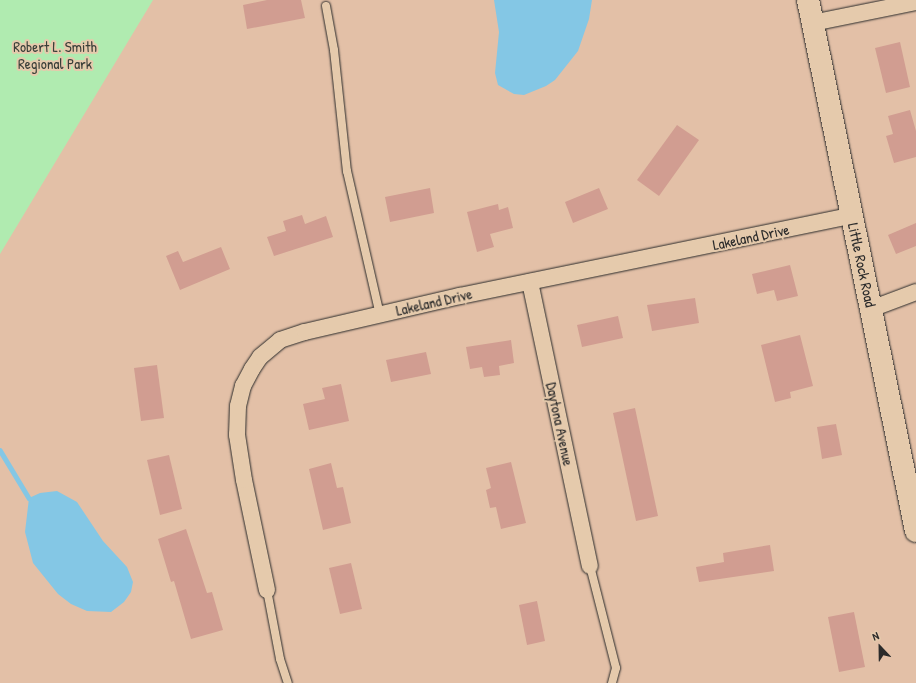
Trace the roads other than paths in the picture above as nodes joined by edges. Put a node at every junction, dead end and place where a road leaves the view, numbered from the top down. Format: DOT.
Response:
graph roads {
  1 [pos="808,0"];
  2 [pos="916,2"];
  3 [pos="326,6"];
  4 [pos="812,23"];
  5 [pos="851,216"];
  6 [pos="530,282"];
  7 [pos="916,292"];
  8 [pos="871,309"];
  9 [pos="380,314"];
  10 [pos="916,531"];
  11 [pos="590,566"];
  12 [pos="267,590"];
  13 [pos="288,683"];
  14 [pos="612,683"];
  1 -- 4 [label="main road, Little Rock Road"];
  2 -- 4 [label="street"];
  3 -- 9 [label="lane"];
  4 -- 5 [label="main road, Little Rock Road"];
  5 -- 6 [label="street, Lakeland Drive"];
  5 -- 8 [label="main road, Little Rock Road"];
  6 -- 9 [label="street, Lakeland Drive"];
  6 -- 11 [label="street, Daytona Avenue"];
  7 -- 8 [label="street"];
  8 -- 10 [label="main road, Little Rock Road"];
  9 -- 12 [label="street, Lakeland Drive"];
  11 -- 14 [label="lane"];
  12 -- 13 [label="lane"];
}
